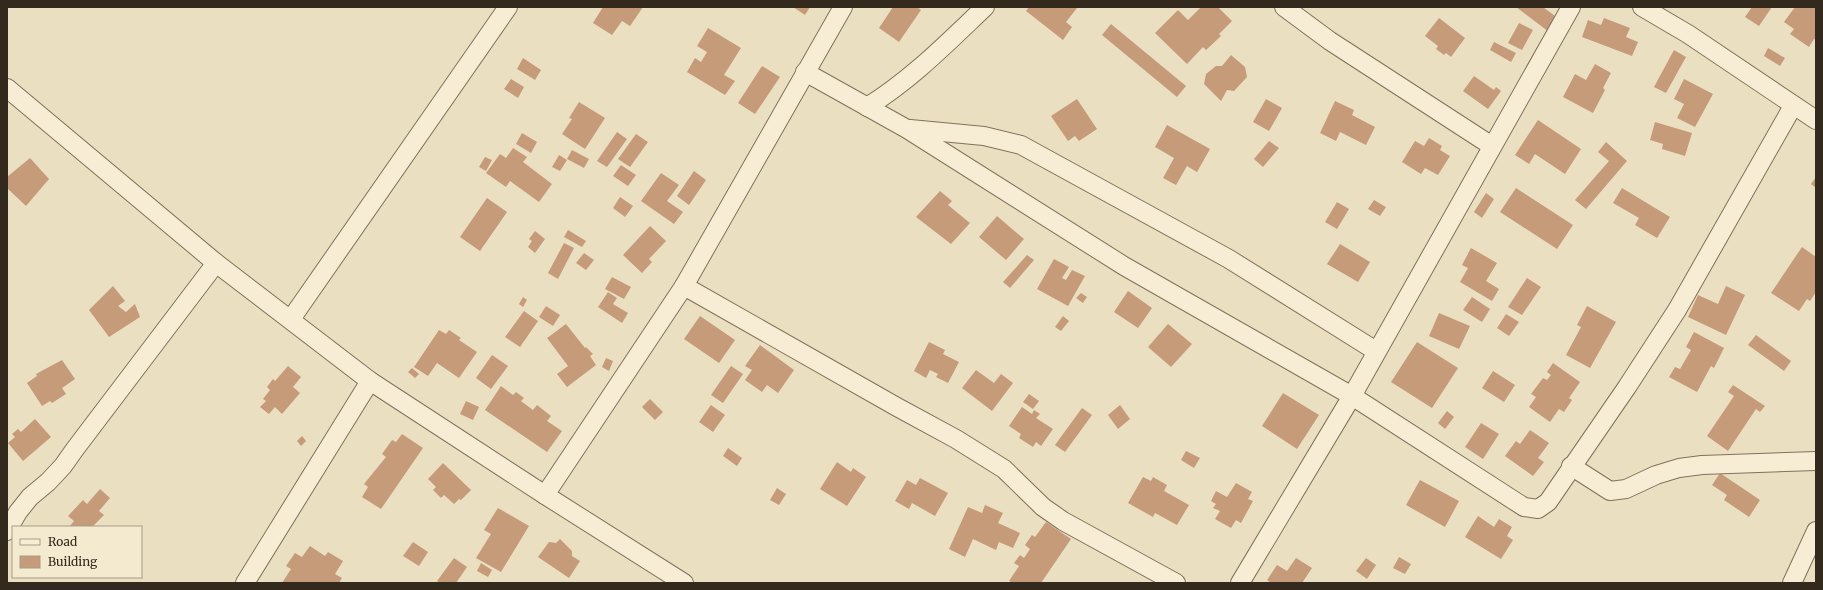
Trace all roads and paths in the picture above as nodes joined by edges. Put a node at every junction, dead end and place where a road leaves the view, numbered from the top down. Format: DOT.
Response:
graph roads {
  1 [pos="508,7"];
  2 [pos="843,7"];
  3 [pos="985,7"];
  4 [pos="1284,7"];
  5 [pos="1571,7"];
  6 [pos="1642,7"];
  7 [pos="805,72"];
  8 [pos="7,88"];
  9 [pos="1793,106"];
  10 [pos="867,107"];
  11 [pos="1816,120"];
  12 [pos="907,129"];
  13 [pos="1492,146"];
  14 [pos="216,263"];
  15 [pos="684,286"];
  16 [pos="291,319"];
  17 [pos="1376,351"];
  18 [pos="370,381"];
  19 [pos="1352,396"];
  20 [pos="1816,461"];
  21 [pos="1572,466"];
  22 [pos="545,496"];
  23 [pos="7,531"];
  24 [pos="1816,531"];
  25 [pos="245,583"];
  26 [pos="684,583"];
  27 [pos="1176,583"];
  28 [pos="1240,583"];
  29 [pos="1792,583"];
  1 -- 16 [label="street"];
  2 -- 7 [label="street"];
  3 -- 10 [label="street"];
  4 -- 13 [label="street"];
  5 -- 13 [label="street"];
  6 -- 9 [label="street"];
  7 -- 10 [label="street"];
  7 -- 15 [label="street"];
  8 -- 14 [label="street"];
  9 -- 11 [label="street"];
  9 -- 21 [label="street"];
  10 -- 12 [label="street"];
  12 -- 17 [label="street"];
  12 -- 19 [label="street"];
  13 -- 17 [label="street"];
  14 -- 16 [label="street"];
  14 -- 23 [label="street"];
  15 -- 22 [label="street"];
  15 -- 27 [label="street"];
  16 -- 18 [label="street"];
  17 -- 19 [label="street"];
  18 -- 22 [label="street"];
  18 -- 25 [label="street"];
  19 -- 21 [label="street"];
  19 -- 28 [label="street"];
  20 -- 21 [label="street"];
  22 -- 26 [label="street"];
  24 -- 29 [label="street"];
}
